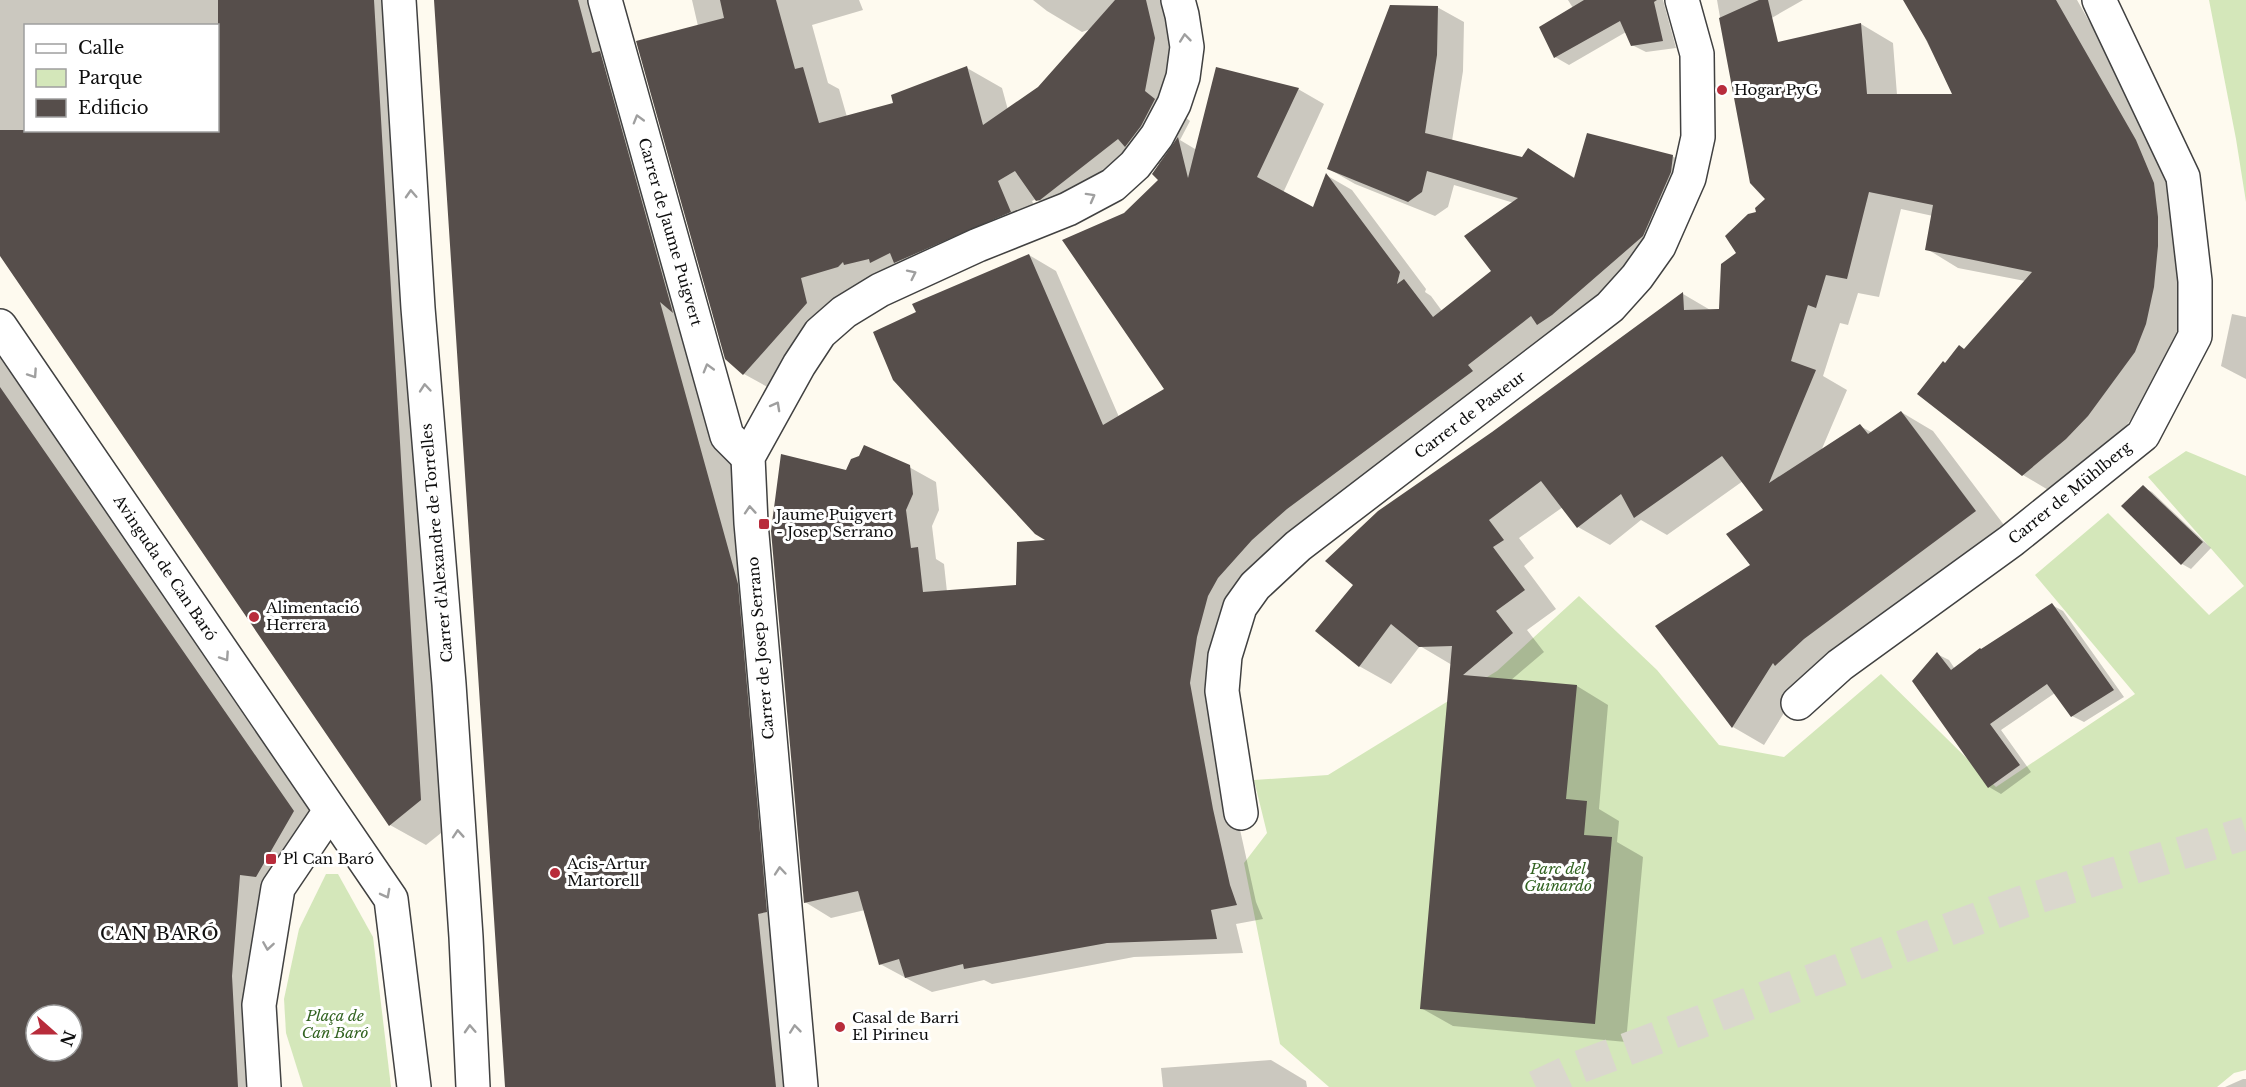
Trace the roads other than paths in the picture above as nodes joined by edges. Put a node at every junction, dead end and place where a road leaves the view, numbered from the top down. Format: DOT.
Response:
graph roads {
  1 [pos="399,0"];
  2 [pos="605,0"];
  3 [pos="1178,0"];
  4 [pos="1682,0"];
  5 [pos="2099,0"];
  6 [pos="0,326"];
  7 [pos="748,457"];
  8 [pos="1798,703"];
  9 [pos="330,811"];
  10 [pos="1241,813"];
  11 [pos="264,1087"];
  12 [pos="414,1087"];
  13 [pos="473,1087"];
  14 [pos="801,1087"];
  13 -- 1 [label="street, Carrer d'Alexandre de Torrelles, one-way"];
  7 -- 2 [label="street, Carrer de Jaume Puigvert, one-way"];
  7 -- 3 [label="street, one-way"];
  4 -- 10 [label="street, Carrer de Pasteur"];
  5 -- 8 [label="street, Carrer de Mühlberg"];
  6 -- 9 [label="street, Avinguda de Can Baró, one-way"];
  14 -- 7 [label="street, Carrer de Josep Serrano, one-way"];
  9 -- 11 [label="street, one-way"];
  9 -- 12 [label="street, one-way"];
}
